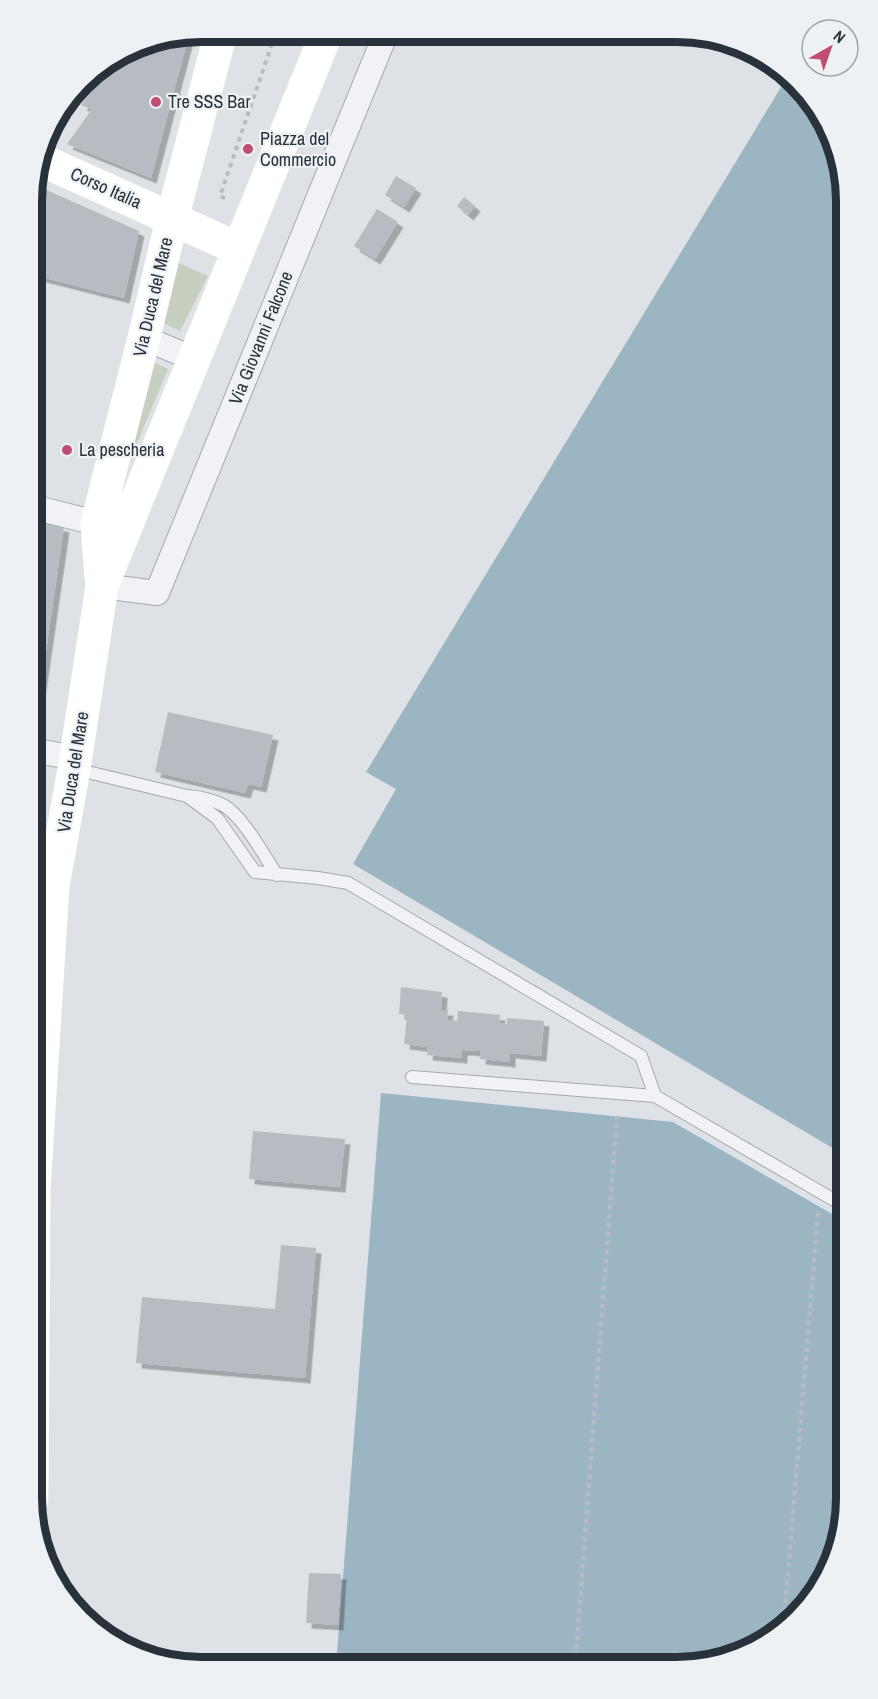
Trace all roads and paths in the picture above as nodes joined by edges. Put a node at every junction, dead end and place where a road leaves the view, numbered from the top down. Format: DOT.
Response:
graph roads {
  1 [pos="218,42"];
  2 [pos="323,42"];
  3 [pos="382,42"];
  4 [pos="47,162"];
  5 [pos="172,219"];
  6 [pos="239,249"];
  7 [pos="144,338"];
  8 [pos="194,359"];
  9 [pos="42,509"];
  10 [pos="111,527"];
  11 [pos="102,586"];
  12 [pos="42,753"];
  13 [pos="75,763"];
  14 [pos="187,796"];
  15 [pos="277,875"];
  16 [pos="42,907"];
  17 [pos="412,1077"];
  18 [pos="655,1096"];
  19 [pos="617,1116"];
  20 [pos="836,1201"];
  21 [pos="818,1207"];
  22 [pos="785,1614"];
  23 [pos="576,1657"];
  1 -- 5 [label="street, Via Duca del Mare"];
  2 -- 6 [label="street, Via Duca del Mare"];
  3 -- 11 [label="street, Via Giovanni Falcone"];
  4 -- 5 [label="street, Corso Italia"];
  5 -- 6 [label="street, Corso Italia"];
  5 -- 7 [label="street, Via Duca del Mare"];
  6 -- 8 [label="street, Via Duca del Mare"];
  7 -- 8 [label="street"];
  7 -- 10 [label="street, Via Duca del Mare"];
  8 -- 10 [label="street, Via Duca del Mare"];
  9 -- 10 [label="street"];
  10 -- 11 [label="street, Via Duca del Mare"];
  11 -- 13 [label="street, Via Duca del Mare"];
  12 -- 13 [label="street"];
  13 -- 14 [label="lane"];
  13 -- 16 [label="street, Via Duca del Mare"];
  14 -- 15 [label="lane"];
  14 -- 15 [label="lane"];
  15 -- 18 [label="lane"];
  17 -- 18 [label="lane"];
  18 -- 20 [label="lane"];
  19 -- 23 [label="path"];
  21 -- 22 [label="path"];
}
